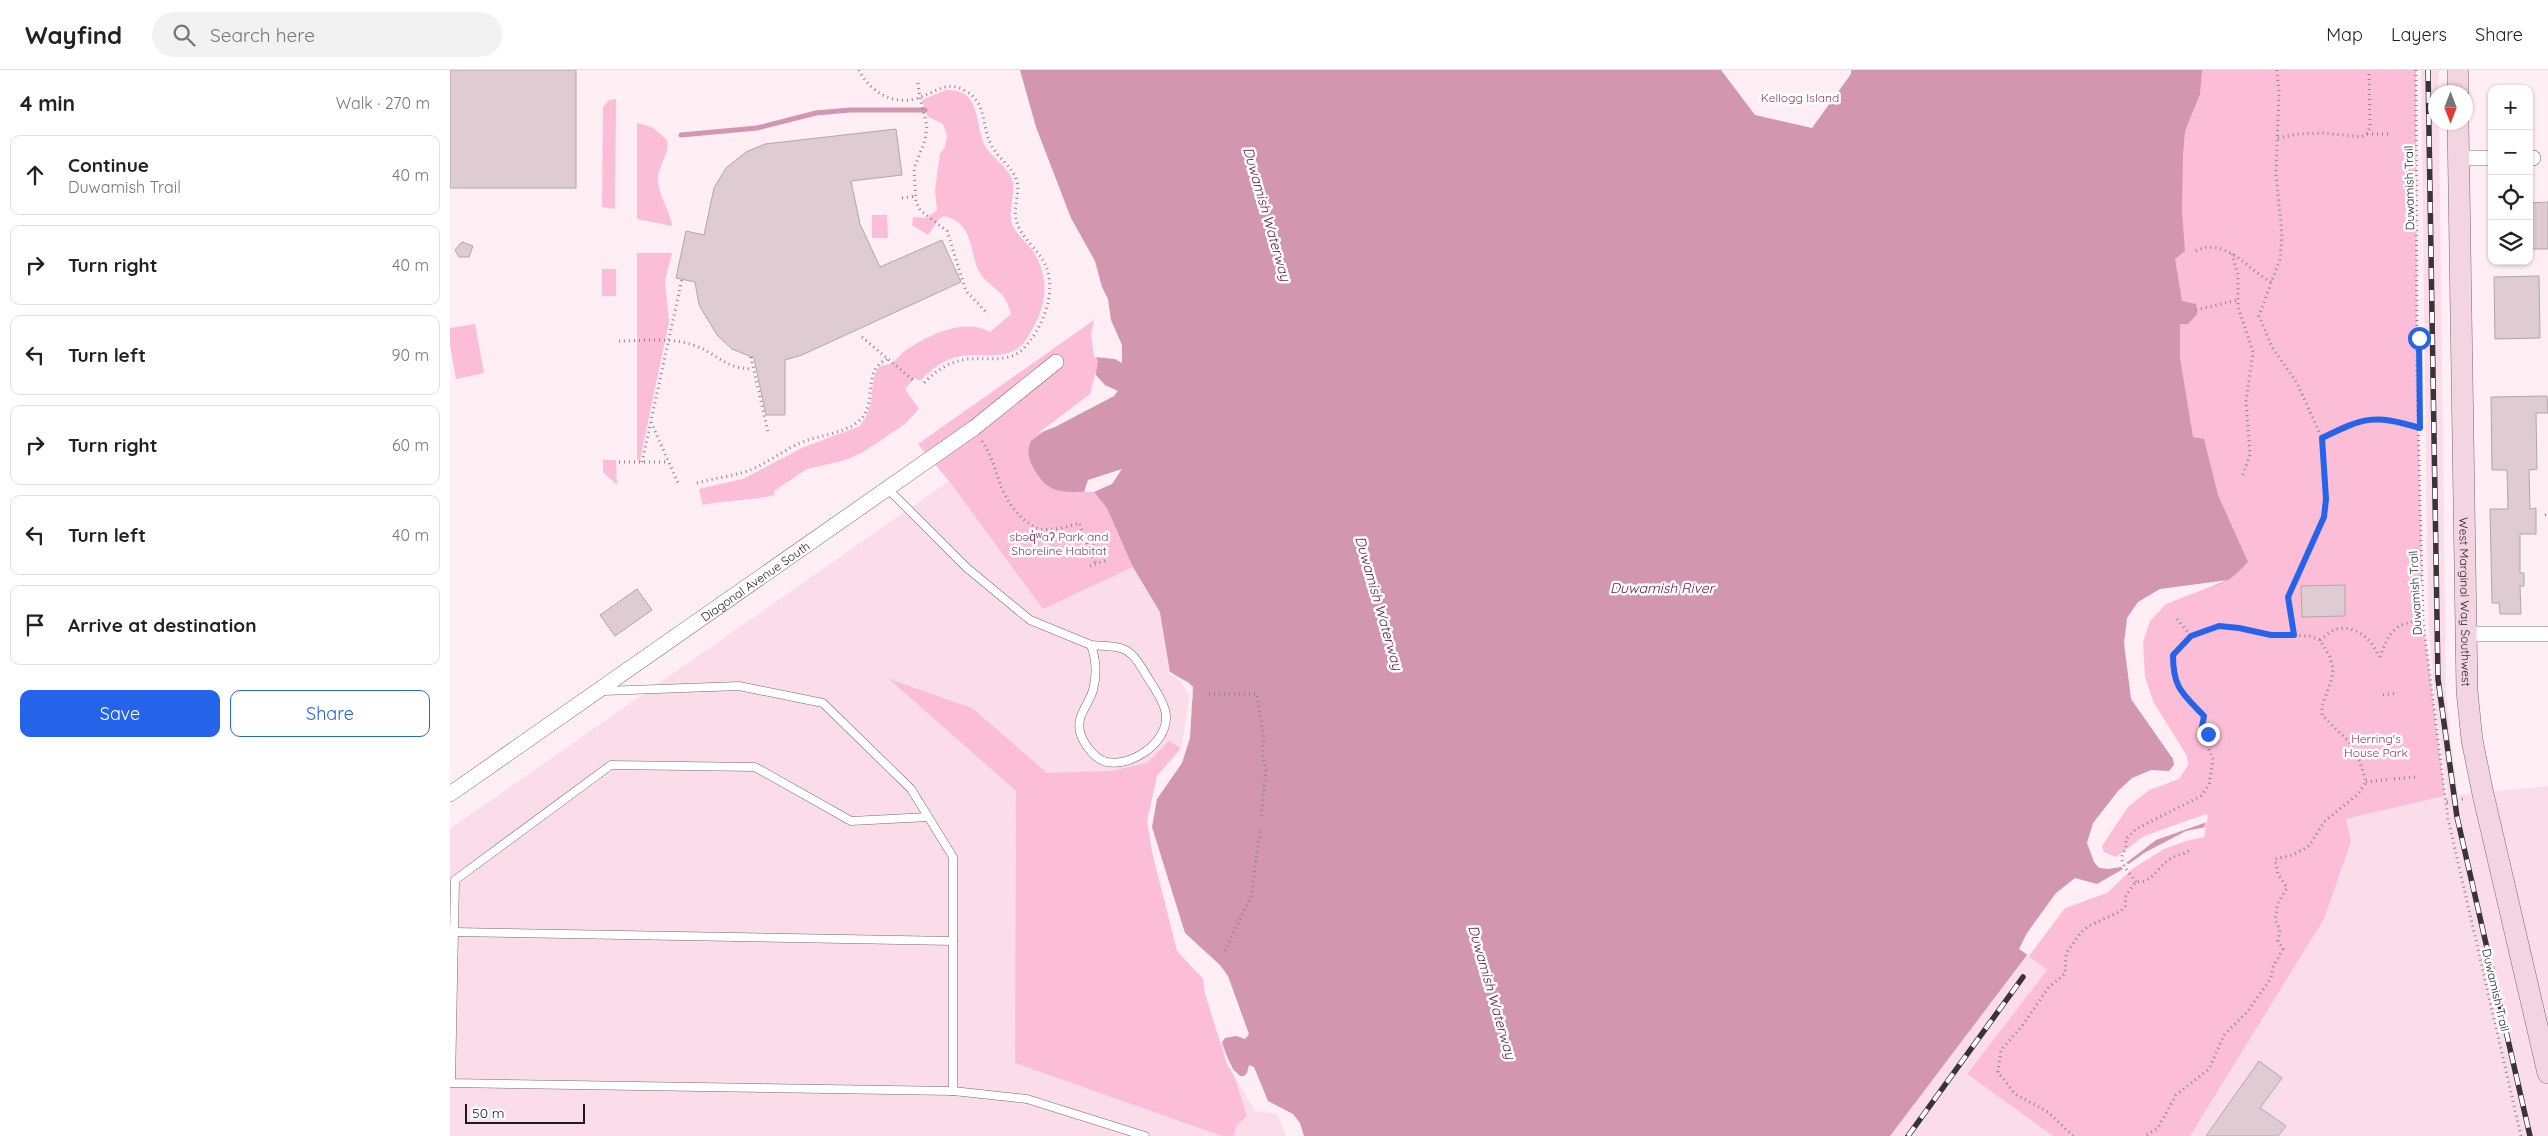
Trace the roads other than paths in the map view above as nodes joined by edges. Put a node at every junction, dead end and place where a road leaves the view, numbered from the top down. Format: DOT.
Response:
graph roads {
  1 [pos="2458,70"];
  2 [pos="2458,85"];
  3 [pos="2458,130"];
  4 [pos="2459,158"];
  5 [pos="2488,158"];
  6 [pos="1056,362"];
  7 [pos="887,488"];
  8 [pos="2466,634"];
  9 [pos="2546,634"];
  10 [pos="1091,645"];
  11 [pos="596,691"];
  12 [pos="450,794"];
  13 [pos="928,816"];
  14 [pos="454,932"];
  15 [pos="953,942"];
  16 [pos="2548,1073"];
  17 [pos="450,1083"];
  18 [pos="953,1091"];
  19 [pos="1145,1136"];
  1 -- 2 [label="main road"];
  3 -- 4 [label="main road, West Marginal Way Southwest"];
  4 -- 5 [label="street"];
  4 -- 8 [label="main road, West Marginal Way Southwest"];
  6 -- 7 [label="street, Diagonal Avenue South"];
  7 -- 10 [label="lane"];
  7 -- 11 [label="street, Diagonal Avenue South"];
  8 -- 9 [label="street"];
  8 -- 16 [label="main road, West Marginal Way Southwest"];
  10 -- 10 [label="lane"];
  11 -- 12 [label="street, Diagonal Avenue South"];
  11 -- 13 [label="lane"];
  13 -- 14 [label="lane"];
  13 -- 15 [label="lane"];
  14 -- 15 [label="lane"];
  14 -- 17 [label="lane"];
  15 -- 18 [label="lane"];
  17 -- 18 [label="lane"];
  18 -- 19 [label="lane"];
}
